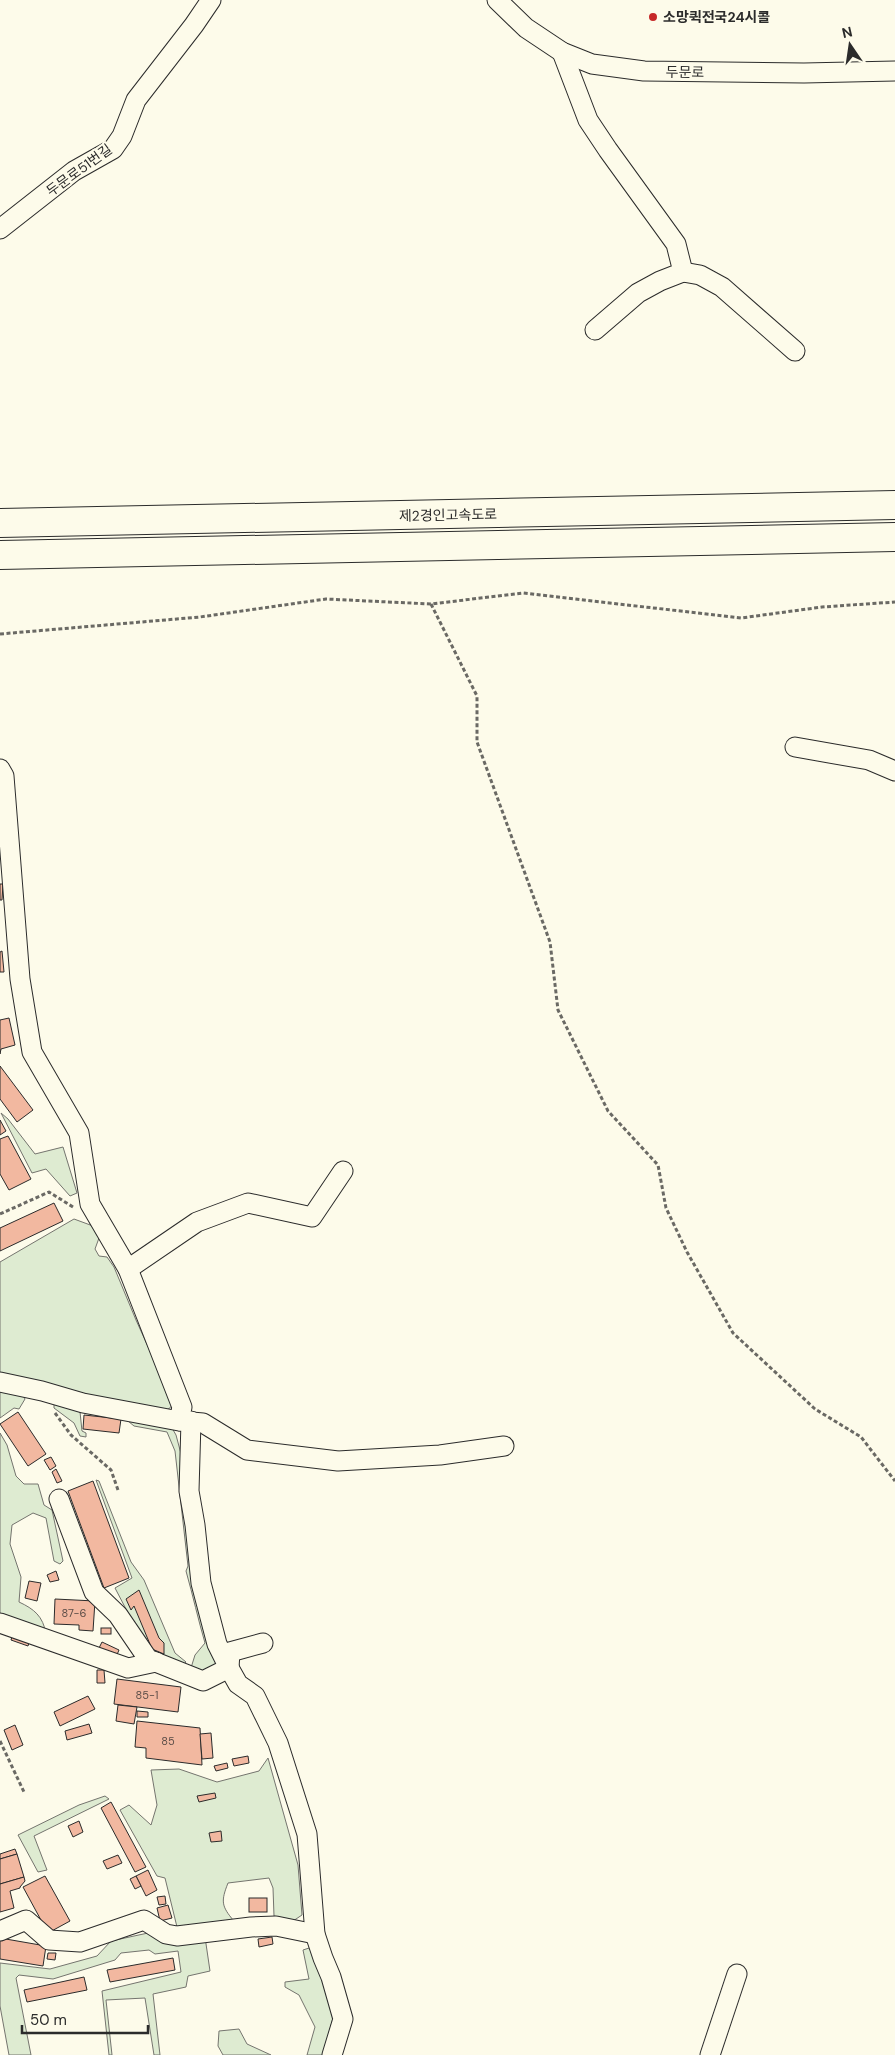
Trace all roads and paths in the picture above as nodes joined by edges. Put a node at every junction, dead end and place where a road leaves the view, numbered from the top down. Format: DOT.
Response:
graph roads {
  1 [pos="211,0"];
  2 [pos="497,0"];
  3 [pos="562,52"];
  4 [pos="895,71"];
  5 [pos="0,229"];
  6 [pos="683,272"];
  7 [pos="596,330"];
  8 [pos="795,351"];
  9 [pos="895,505"];
  10 [pos="0,506"];
  11 [pos="212,520"];
  12 [pos="0,523"];
  13 [pos="895,537"];
  14 [pos="0,555"];
  15 [pos="895,602"];
  16 [pos="431,604"];
  17 [pos="0,634"];
  18 [pos="795,747"];
  19 [pos="0,769"];
  20 [pos="895,771"];
  21 [pos="344,1171"];
  22 [pos="92,1208"];
  23 [pos="0,1214"];
  24 [pos="128,1269"];
  25 [pos="0,1382"];
  26 [pos="38,1390"];
  27 [pos="185,1421"];
  28 [pos="504,1446"];
  29 [pos="895,1481"];
  30 [pos="118,1490"];
  31 [pos="59,1499"];
  32 [pos="0,1623"];
  33 [pos="263,1643"];
  34 [pos="156,1662"];
  35 [pos="229,1668"];
  36 [pos="0,1741"];
  37 [pos="24,1792"];
  38 [pos="0,1931"];
  39 [pos="315,1934"];
  40 [pos="737,1974"];
  41 [pos="332,2055"];
  42 [pos="710,2055"];
  1 -- 5 [label="street, 두문로51번길"];
  2 -- 3 [label="street, 두문로"];
  3 -- 4 [label="street, 두문로"];
  3 -- 6 [label="street"];
  6 -- 7 [label="street"];
  6 -- 8 [label="street"];
  9 -- 11 [label="highway, 제2경인고속도로"];
  10 -- 11 [label="highway"];
  11 -- 12 [label="highway, 제2경인고속도로"];
  13 -- 14 [label="highway"];
  15 -- 16 [label="path"];
  16 -- 17 [label="path"];
  16 -- 29 [label="path"];
  18 -- 20 [label="street"];
  19 -- 22 [label="street"];
  21 -- 24 [label="street"];
  22 -- 23 [label="path"];
  22 -- 24 [label="street"];
  24 -- 27 [label="street"];
  25 -- 26 [label="street"];
  26 -- 27 [label="street"];
  26 -- 30 [label="path"];
  27 -- 28 [label="street"];
  27 -- 35 [label="street"];
  31 -- 34 [label="street"];
  32 -- 34 [label="street"];
  33 -- 35 [label="street"];
  34 -- 35 [label="street"];
  35 -- 39 [label="street"];
  36 -- 37 [label="path"];
  38 -- 39 [label="street"];
  39 -- 41 [label="street"];
  40 -- 42 [label="street"];
}
